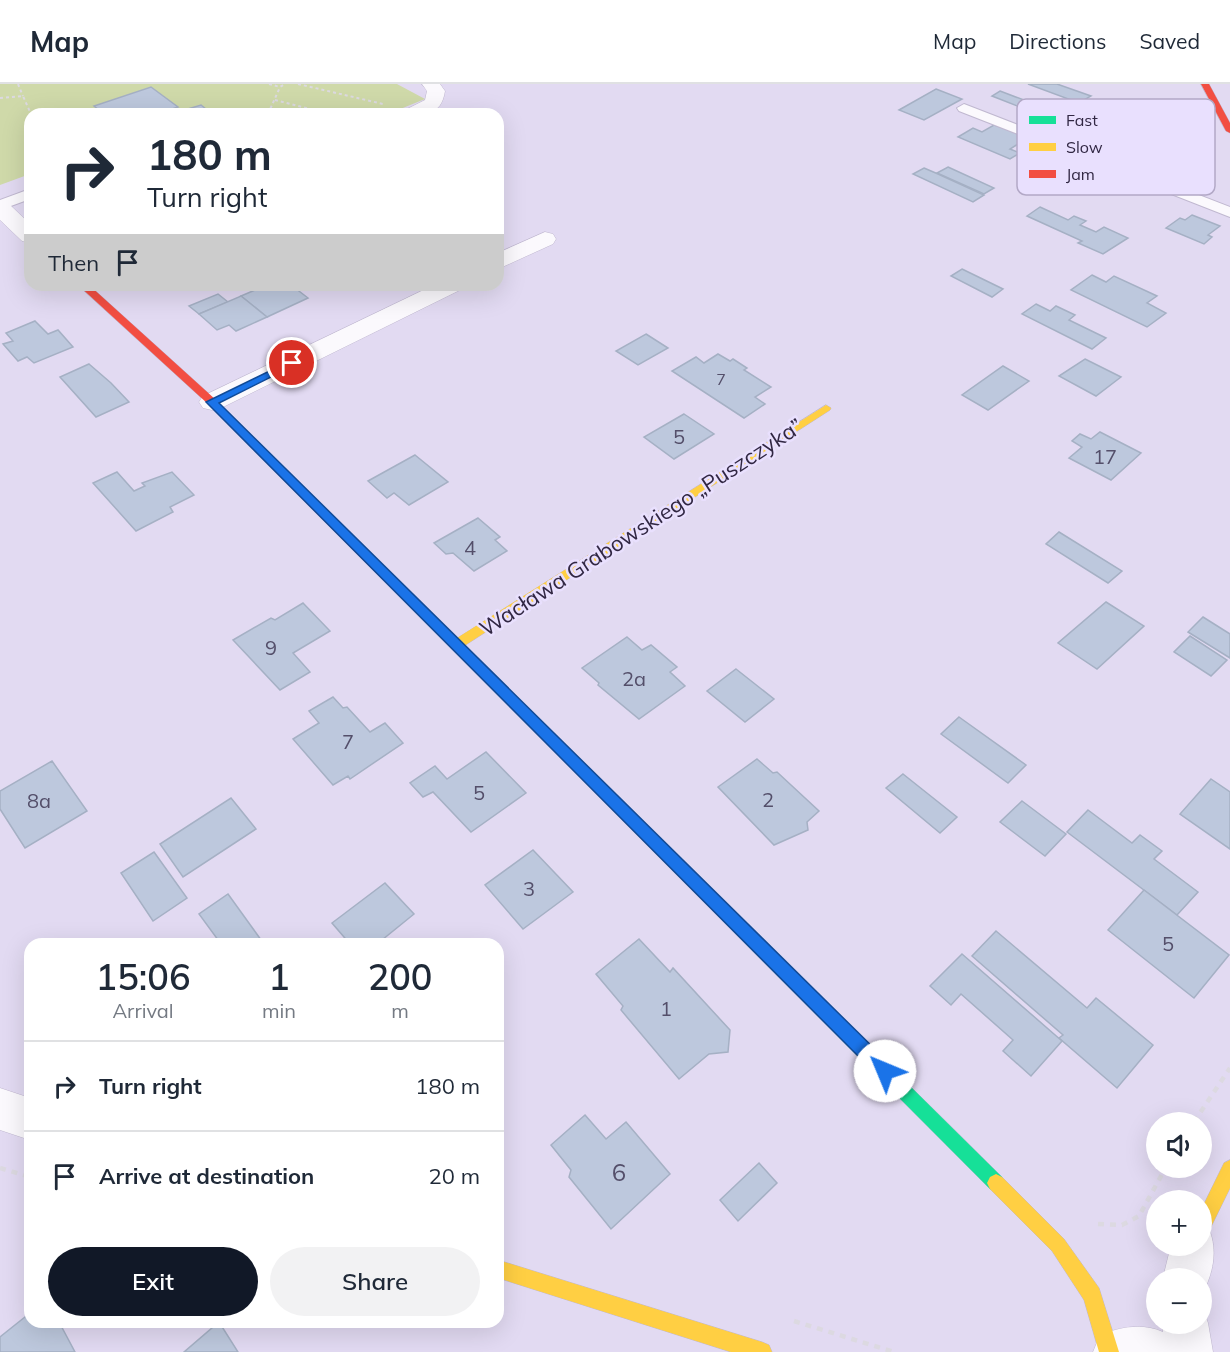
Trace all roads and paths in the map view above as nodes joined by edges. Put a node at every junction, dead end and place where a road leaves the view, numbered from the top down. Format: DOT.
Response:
graph roads {
  1 [pos="18,84"];
  2 [pos="269,84"];
  3 [pos="285,84"];
  4 [pos="298,84"];
  5 [pos="431,84"];
  6 [pos="1205,84"];
  7 [pos="280,87"];
  8 [pos="23,96"];
  9 [pos="0,98"];
  10 [pos="1213,99"];
  11 [pos="275,100"];
  12 [pos="1215,103"];
  13 [pos="390,105"];
  14 [pos="28,108"];
  15 [pos="271,108"];
  16 [pos="306,108"];
  17 [pos="424,108"];
  18 [pos="964,108"];
  19 [pos="1017,129"];
  20 [pos="1230,131"];
  21 [pos="1187,195"];
  22 [pos="24,196"];
  23 [pos="0,206"];
  24 [pos="1230,212"];
  25 [pos="24,230"];
  26 [pos="545,239"];
  27 [pos="504,259"];
  28 [pos="90,291"];
  29 [pos="440,291"];
  30 [pos="212,402"];
  31 [pos="826,408"];
  32 [pos="456,645"];
  33 [pos="1230,1068"];
  34 [pos="0,1109"];
  35 [pos="1201,1112"];
  36 [pos="24,1117"];
  37 [pos="0,1168"];
  38 [pos="1230,1169"];
  39 [pos="24,1175"];
  40 [pos="1212,1206"];
  41 [pos="504,1271"];
  42 [pos="1187,1334"];
  43 [pos="762,1352"];
  44 [pos="1109,1352"];
  45 [pos="1117,1352"];
  46 [pos="1154,1352"];
  47 [pos="1189,1352"];
  1 -- 8 [label="path"];
  2 -- 7 [label="path"];
  3 -- 7 [label="path"];
  4 -- 13 [label="path"];
  5 -- 17 [label="street"];
  6 -- 10 [label="street"];
  7 -- 11 [label="path"];
  8 -- 9 [label="path"];
  8 -- 14 [label="path"];
  11 -- 15 [label="path"];
  11 -- 16 [label="path"];
  12 -- 20 [label="street"];
  18 -- 19 [label="lane"];
  21 -- 24 [label="lane"];
  22 -- 23 [label="lane"];
  23 -- 25 [label="street"];
  26 -- 27 [label="street"];
  28 -- 30 [label="street"];
  29 -- 30 [label="street"];
  30 -- 32 [label="street"];
  31 -- 32 [label="street, Wacława Grabowskiego „Puszczyka”"];
  32 -- 44 [label="street"];
  33 -- 35 [label="path"];
  34 -- 36 [label="street"];
  37 -- 39 [label="path"];
  38 -- 40 [label="street"];
  41 -- 43 [label="street"];
  42 -- 47 [label="street"];
  45 -- 46 [label="street"];
}
